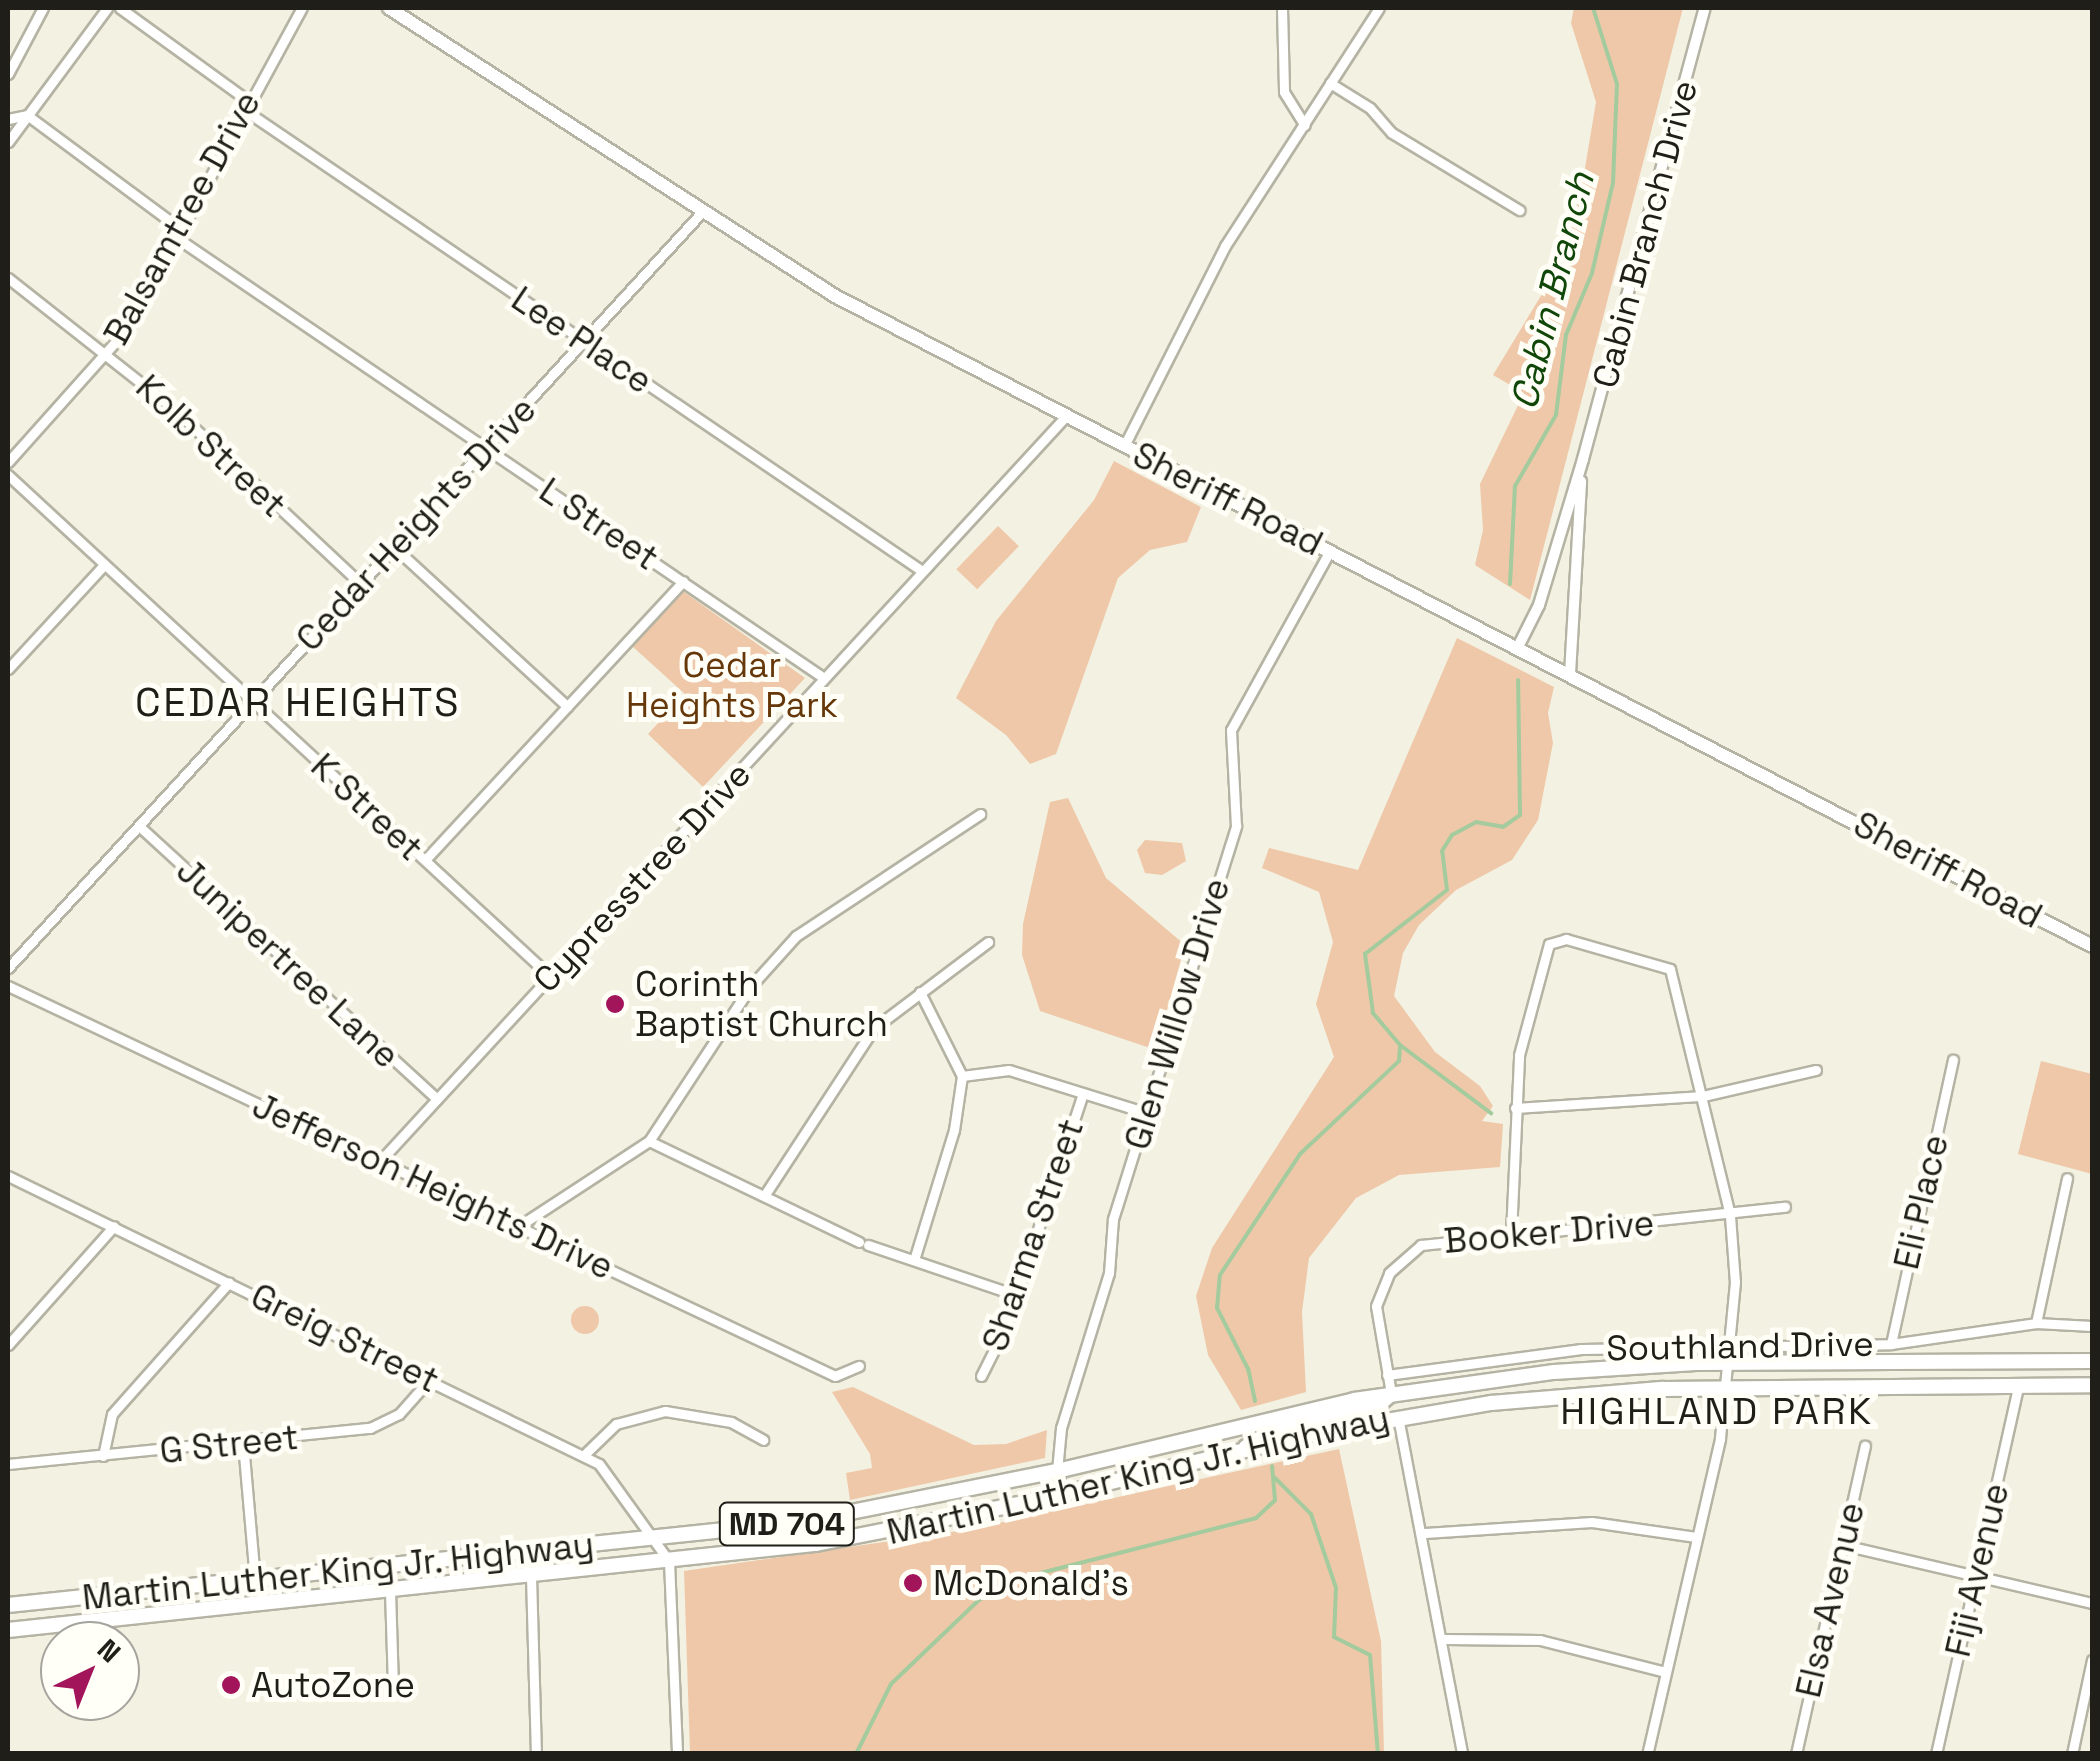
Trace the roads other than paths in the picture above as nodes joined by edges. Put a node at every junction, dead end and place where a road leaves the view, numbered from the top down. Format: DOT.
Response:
graph roads {
  1 [pos="43,8"];
  2 [pos="107,8"];
  3 [pos="120,8"];
  4 [pos="302,8"];
  5 [pos="389,8"];
  6 [pos="1282,8"];
  7 [pos="1379,8"];
  8 [pos="1706,8"];
  9 [pos="8,74"];
  10 [pos="1330,84"];
  11 [pos="244,104"];
  12 [pos="27,115"];
  13 [pos="8,119"];
  14 [pos="1305,125"];
  15 [pos="8,142"];
  16 [pos="1519,210"];
  17 [pos="702,212"];
  18 [pos="176,232"];
  19 [pos="8,278"];
  20 [pos="584,341"];
  21 [pos="107,353"];
  22 [pos="1066,416"];
  23 [pos="1124,446"];
  24 [pos="486,447"];
  25 [pos="1583,460"];
  26 [pos="8,462"];
  27 [pos="8,475"];
  28 [pos="395,548"];
  29 [pos="1330,551"];
  30 [pos="104,564"];
  31 [pos="922,570"];
  32 [pos="682,581"];
  33 [pos="362,584"];
  34 [pos="1518,647"];
  35 [pos="8,669"];
  36 [pos="1570,674"];
  37 [pos="824,678"];
  38 [pos="253,702"];
  39 [pos="567,706"];
  40 [pos="980,814"];
  41 [pos="139,826"];
  42 [pos="425,860"];
  43 [pos="988,942"];
  44 [pos="2092,946"];
  45 [pos="8,968"];
  46 [pos="550,976"];
  47 [pos="8,986"];
  48 [pos="920,992"];
  49 [pos="1953,1060"];
  50 [pos="1816,1070"];
  51 [pos="962,1076"];
  52 [pos="1082,1093"];
  53 [pos="1703,1096"];
  54 [pos="437,1099"];
  55 [pos="1515,1108"];
  56 [pos="1147,1113"];
  57 [pos="650,1141"];
  58 [pos="380,1161"];
  59 [pos="8,1176"];
  60 [pos="2067,1178"];
  61 [pos="764,1196"];
  62 [pos="1785,1207"];
  63 [pos="1730,1216"];
  64 [pos="114,1226"];
  65 [pos="519,1226"];
  66 [pos="1511,1234"];
  67 [pos="914,1260"];
  68 [pos="229,1282"];
  69 [pos="1016,1295"];
  70 [pos="2036,1323"];
  71 [pos="2092,1326"];
  72 [pos="1732,1343"];
  73 [pos="1891,1344"];
  74 [pos="8,1345"];
  75 [pos="2092,1361"];
  76 [pos="1730,1362"];
  77 [pos="859,1366"];
  78 [pos="1387,1375"];
  79 [pos="982,1376"];
  80 [pos="1520,1376"];
  81 [pos="430,1379"];
  82 [pos="2092,1385"];
  83 [pos="2018,1386"];
  84 [pos="1728,1388"];
  85 [pos="1391,1393"];
  86 [pos="1398,1417"];
  87 [pos="763,1440"];
  88 [pos="243,1444"];
  89 [pos="1864,1446"];
  90 [pos="1242,1451"];
  91 [pos="586,1454"];
  92 [pos="103,1456"];
  93 [pos="8,1464"];
  94 [pos="1056,1471"];
  95 [pos="1064,1494"];
  96 [pos="1425,1533"];
  97 [pos="650,1538"];
  98 [pos="1696,1538"];
  99 [pos="1842,1545"];
  100 [pos="669,1561"];
  101 [pos="531,1576"];
  102 [pos="1975,1576"];
  103 [pos="255,1580"];
  104 [pos="390,1590"];
  105 [pos="2092,1603"];
  106 [pos="264,1604"];
  107 [pos="8,1605"];
  108 [pos="8,1630"];
  109 [pos="1445,1640"];
  110 [pos="2092,1660"];
  111 [pos="1662,1670"];
  112 [pos="394,1686"];
  113 [pos="536,1754"];
  114 [pos="678,1754"];
  115 [pos="1462,1754"];
  116 [pos="1648,1754"];
  117 [pos="1796,1754"];
  118 [pos="1936,1754"];
  119 [pos="2072,1754"];
  1 -- 9 [label="street"];
  2 -- 12 [label="street"];
  3 -- 11 [label="street, Lee Place"];
  4 -- 11 [label="street, Balsamtree Drive"];
  5 -- 17 [label="main road, Sheriff Road"];
  6 -- 14 [label="street"];
  7 -- 10 [label="street"];
  8 -- 25 [label="street, Cabin Branch Drive"];
  10 -- 14 [label="street"];
  10 -- 16 [label="street"];
  11 -- 18 [label="street, Balsamtree Drive"];
  11 -- 20 [label="street, Lee Place"];
  12 -- 13 [label="street"];
  12 -- 15 [label="street"];
  12 -- 18 [label="street, L Street"];
  14 -- 23 [label="street"];
  17 -- 20 [label="street, Cedar Heights Drive"];
  17 -- 22 [label="main road, Sheriff Road"];
  18 -- 21 [label="street, Balsamtree Drive"];
  18 -- 24 [label="street, L Street"];
  19 -- 21 [label="street, Kolb Street"];
  20 -- 24 [label="street, Cedar Heights Drive"];
  20 -- 31 [label="street, Lee Place"];
  21 -- 26 [label="street, Balsamtree Drive"];
  21 -- 33 [label="street, Kolb Street"];
  22 -- 23 [label="main road, Sheriff Road"];
  22 -- 31 [label="street, Cypresstree Drive"];
  23 -- 29 [label="main road, Sheriff Road"];
  24 -- 28 [label="street, Cedar Heights Drive"];
  24 -- 32 [label="street, L Street"];
  25 -- 34 [label="street, Cabin Branch Drive"];
  25 -- 36 [label="street, Cabin Branch Drive"];
  27 -- 30 [label="street, K Street"];
  28 -- 33 [label="street, Cedar Heights Drive"];
  28 -- 39 [label="street"];
  29 -- 34 [label="main road, Sheriff Road"];
  29 -- 56 [label="street, Glen Willow Drive"];
  30 -- 35 [label="street"];
  30 -- 38 [label="street, K Street"];
  31 -- 37 [label="street, Cypresstree Drive"];
  32 -- 37 [label="street, L Street"];
  32 -- 39 [label="street"];
  33 -- 38 [label="street, Cedar Heights Drive"];
  34 -- 36 [label="main road, Sheriff Road"];
  36 -- 44 [label="main road, Sheriff Road"];
  37 -- 46 [label="street, Cypresstree Drive"];
  38 -- 41 [label="street, Cedar Heights Drive"];
  38 -- 42 [label="street, K Street"];
  39 -- 42 [label="street"];
  40 -- 57 [label="street"];
  41 -- 45 [label="street, Cedar Heights Drive"];
  41 -- 54 [label="street, Junipertree Lane"];
  42 -- 46 [label="street, K Street"];
  43 -- 48 [label="street"];
  46 -- 54 [label="street, Cypresstree Drive"];
  47 -- 58 [label="street, Jefferson Heights Drive"];
  48 -- 51 [label="street"];
  48 -- 61 [label="street"];
  49 -- 73 [label="street, Eli Place"];
  50 -- 53 [label="street"];
  51 -- 52 [label="street"];
  51 -- 67 [label="street"];
  52 -- 56 [label="street"];
  52 -- 69 [label="street, Sharma Street"];
  53 -- 55 [label="street"];
  53 -- 55 [label="street"];
  53 -- 63 [label="street"];
  54 -- 58 [label="street, Cypresstree Drive"];
  55 -- 66 [label="street"];
  56 -- 94 [label="street, Glen Willow Drive"];
  57 -- 61 [label="street"];
  57 -- 65 [label="street"];
  58 -- 65 [label="street, Jefferson Heights Drive"];
  59 -- 64 [label="street, Greig Street"];
  60 -- 70 [label="street"];
  61 -- 67 [label="street"];
  62 -- 63 [label="street, Booker Drive"];
  63 -- 66 [label="street, Booker Drive"];
  63 -- 72 [label="street"];
  64 -- 68 [label="street, Greig Street"];
  64 -- 74 [label="street"];
  65 -- 77 [label="street, Jefferson Heights Drive"];
  66 -- 78 [label="street, Booker Drive"];
  67 -- 69 [label="street"];
  68 -- 81 [label="street, Greig Street"];
  68 -- 92 [label="street"];
  69 -- 79 [label="street, Sharma Street"];
  70 -- 71 [label="street, Southland Drive"];
  70 -- 73 [label="street, Southland Drive"];
  72 -- 73 [label="street, Southland Drive"];
  72 -- 76 [label="street"];
  72 -- 78 [label="street, Southland Drive"];
  75 -- 76 [label="main road, Martin Luther King Jr. Highway / MD 704"];
  76 -- 80 [label="main road, Martin Luther King Jr. Highway / MD 704"];
  76 -- 84 [label="street"];
  78 -- 85 [label="street, Booker Drive"];
  80 -- 85 [label="main road, Martin Luther King Jr. Highway / MD 704"];
  80 -- 86 [label="main road"];
  81 -- 88 [label="street, G Street"];
  81 -- 91 [label="street, Greig Street"];
  82 -- 83 [label="main road, Martin Luther King Jr. Highway / MD 704"];
  83 -- 84 [label="main road, Martin Luther King Jr. Highway / MD 704"];
  83 -- 102 [label="street, Fiji Avenue"];
  84 -- 86 [label="main road, Martin Luther King Jr. Highway / MD 704"];
  84 -- 98 [label="street"];
  85 -- 90 [label="main road"];
  85 -- 94 [label="main road, Martin Luther King Jr. Highway / MD 704"];
  86 -- 90 [label="main road, Martin Luther King Jr. Highway / MD 704"];
  86 -- 96 [label="street"];
  87 -- 91 [label="street"];
  88 -- 92 [label="street, G Street"];
  88 -- 103 [label="street"];
  89 -- 99 [label="street, Elsa Avenue"];
  90 -- 95 [label="main road, Martin Luther King Jr. Highway / MD 704"];
  91 -- 97 [label="street, Greig Street"];
  92 -- 93 [label="street, G Street"];
  94 -- 95 [label="street, Glen Willow Drive"];
  94 -- 97 [label="main road, Martin Luther King Jr. Highway / MD 704"];
  95 -- 100 [label="main road, Martin Luther King Jr. Highway / MD 704"];
  96 -- 98 [label="street"];
  96 -- 109 [label="street"];
  97 -- 100 [label="street"];
  97 -- 103 [label="main road, Martin Luther King Jr. Highway / MD 704"];
  98 -- 111 [label="street"];
  99 -- 102 [label="street"];
  99 -- 117 [label="street, Elsa Avenue"];
  100 -- 101 [label="main road, Martin Luther King Jr. Highway / MD 704"];
  100 -- 114 [label="street"];
  101 -- 104 [label="main road, Martin Luther King Jr. Highway / MD 704"];
  101 -- 113 [label="street"];
  102 -- 105 [label="street"];
  102 -- 118 [label="street, Fiji Avenue"];
  103 -- 106 [label="street"];
  103 -- 107 [label="main road, Martin Luther King Jr. Highway / MD 704"];
  104 -- 106 [label="main road, Martin Luther King Jr. Highway / MD 704"];
  104 -- 112 [label="street"];
  106 -- 108 [label="main road, Martin Luther King Jr. Highway / MD 704"];
  109 -- 111 [label="street"];
  109 -- 115 [label="street"];
  110 -- 119 [label="street"];
  111 -- 116 [label="street"];
}
